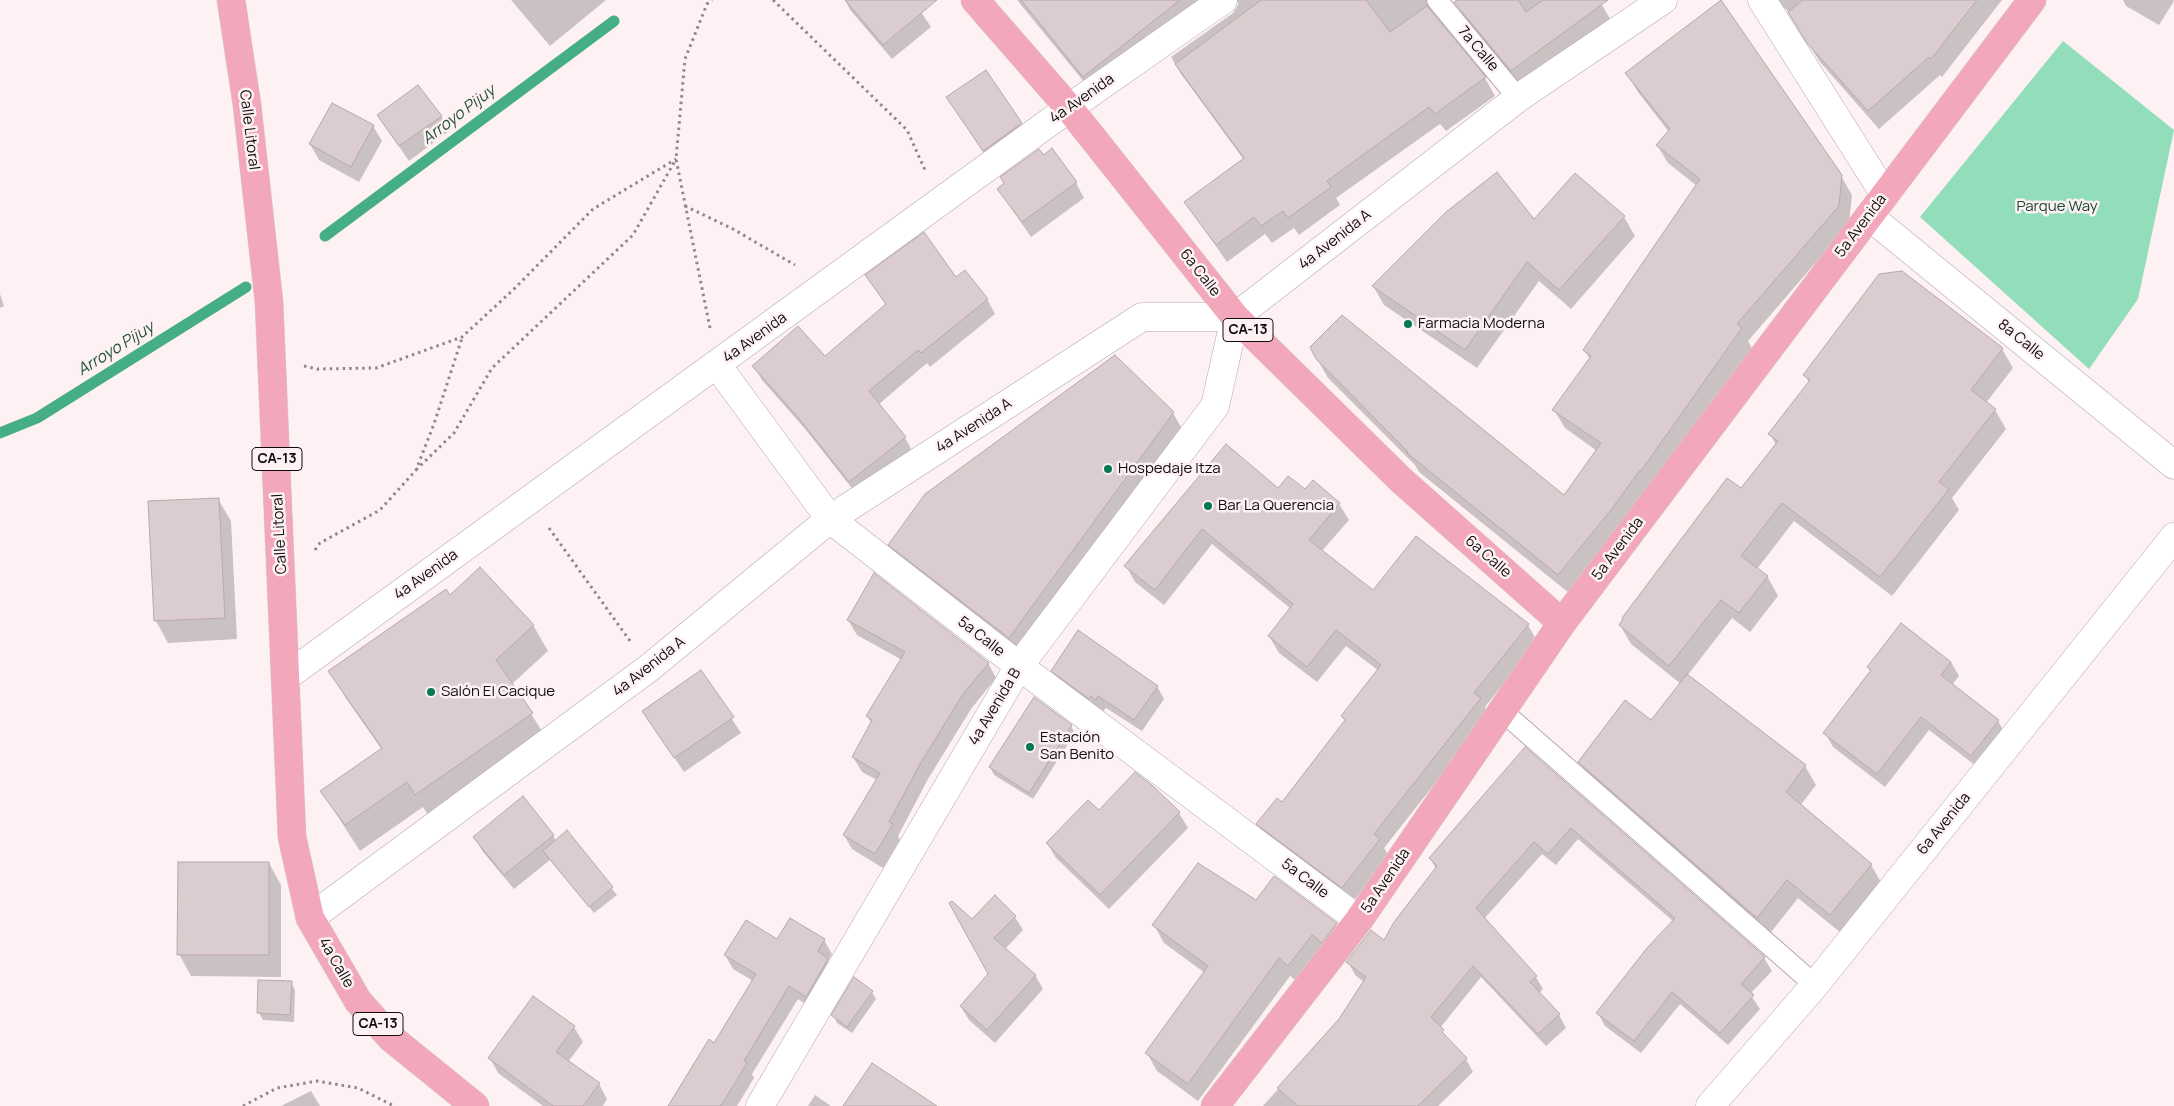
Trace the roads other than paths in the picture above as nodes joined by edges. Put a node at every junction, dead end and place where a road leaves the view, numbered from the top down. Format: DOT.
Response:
graph roads {
  1 [pos="231,0"];
  2 [pos="975,0"];
  3 [pos="1223,0"];
  4 [pos="1437,0"];
  5 [pos="1663,0"];
  6 [pos="1762,0"];
  7 [pos="2032,0"];
  8 [pos="1518,98"];
  9 [pos="1070,108"];
  10 [pos="1877,206"];
  11 [pos="1235,318"];
  12 [pos="717,365"];
  13 [pos="2174,465"];
  14 [pos="830,519"];
  15 [pos="2174,537"];
  16 [pos="1562,623"];
  17 [pos="1019,666"];
  18 [pos="287,676"];
  19 [pos="1502,711"];
  20 [pos="310,918"];
  21 [pos="1359,920"];
  22 [pos="1814,985"];
  23 [pos="475,1106"];
  24 [pos="760,1106"];
  25 [pos="1215,1106"];
  26 [pos="1710,1106"];
  1 -- 18 [label="main road, Calle Litoral / CA-13"];
  2 -- 9 [label="main road, 6a Calle / CA-13"];
  3 -- 9 [label="street, 4a Avenida"];
  4 -- 8 [label="lane, 7a Calle"];
  5 -- 8 [label="street, 4a Avenida A"];
  6 -- 10 [label="street, 8a Calle"];
  7 -- 10 [label="main road, 5a Avenida"];
  8 -- 11 [label="street, 4a Avenida A"];
  9 -- 11 [label="main road, 6a Calle / CA-13"];
  9 -- 12 [label="street, 4a Avenida"];
  10 -- 13 [label="street, 8a Calle"];
  10 -- 16 [label="main road, 5a Avenida"];
  11 -- 14 [label="street, 4a Avenida A"];
  11 -- 16 [label="main road, 6a Calle / CA-13"];
  11 -- 17 [label="street, 4a Avenida B"];
  12 -- 14 [label="street, 5a Calle"];
  12 -- 18 [label="street, 4a Avenida"];
  14 -- 17 [label="street, 5a Calle"];
  14 -- 20 [label="street, 4a Avenida A"];
  15 -- 22 [label="street, 6a Avenida"];
  16 -- 19 [label="main road, 5a Avenida"];
  17 -- 21 [label="street, 5a Calle"];
  17 -- 24 [label="street, 4a Avenida B"];
  18 -- 20 [label="main road, Calle Litoral / CA-13"];
  19 -- 21 [label="main road, 5a Avenida"];
  19 -- 22 [label="lane"];
  20 -- 23 [label="main road, 4a Calle / CA-13"];
  21 -- 25 [label="main road, 5a Avenida"];
  22 -- 26 [label="street, 6a Avenida"];
}
